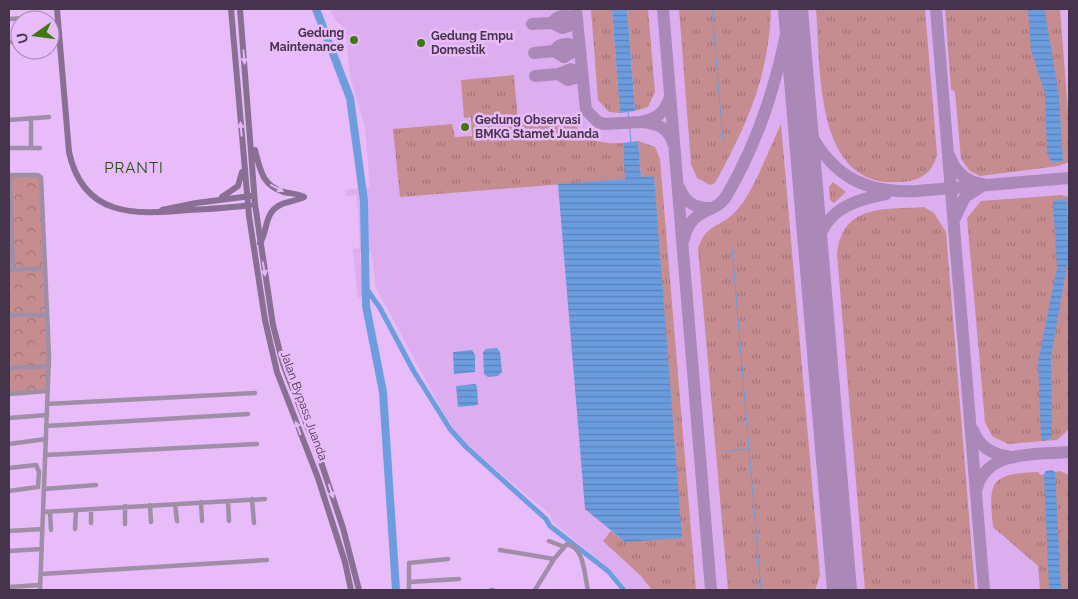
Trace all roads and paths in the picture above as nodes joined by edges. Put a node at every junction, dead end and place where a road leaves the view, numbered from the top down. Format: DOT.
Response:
graph roads {
  1 [pos="58,9"];
  2 [pos="231,9"];
  3 [pos="240,9"];
  4 [pos="49,117"];
  5 [pos="31,118"];
  6 [pos="9,120"];
  7 [pos="251,134"];
  8 [pos="9,148"];
  9 [pos="31,148"];
  10 [pos="40,148"];
  11 [pos="244,157"];
  12 [pos="9,175"];
  13 [pos="247,195"];
  14 [pos="254,196"];
  15 [pos="218,199"];
  16 [pos="252,205"];
  17 [pos="158,212"];
  18 [pos="260,243"];
  19 [pos="46,268"];
  20 [pos="11,270"];
  21 [pos="9,315"];
  22 [pos="47,315"];
  23 [pos="48,366"];
  24 [pos="9,368"];
  25 [pos="48,392"];
  26 [pos="256,393"];
  27 [pos="9,394"];
  28 [pos="47,404"];
  29 [pos="248,414"];
  30 [pos="47,416"];
  31 [pos="9,418"];
  32 [pos="46,426"];
  33 [pos="46,439"];
  34 [pos="9,444"];
  35 [pos="257,444"];
  36 [pos="45,455"];
  37 [pos="9,468"];
  38 [pos="42,472"];
  39 [pos="42,480"];
  40 [pos="96,485"];
  41 [pos="44,489"];
  42 [pos="9,491"];
  43 [pos="252,499"];
  44 [pos="265,499"];
  45 [pos="228,501"];
  46 [pos="201,502"];
  47 [pos="175,504"];
  48 [pos="150,505"];
  49 [pos="125,506"];
  50 [pos="91,509"];
  51 [pos="76,510"];
  52 [pos="43,512"];
  53 [pos="50,512"];
  54 [pos="177,521"];
  55 [pos="202,521"];
  56 [pos="229,521"];
  57 [pos="151,522"];
  58 [pos="91,523"];
  59 [pos="254,523"];
  60 [pos="125,524"];
  61 [pos="42,529"];
  62 [pos="75,529"];
  63 [pos="50,530"];
  64 [pos="9,532"];
  65 [pos="549,541"];
  66 [pos="562,546"];
  67 [pos="42,549"];
  68 [pos="500,550"];
  69 [pos="9,551"];
  70 [pos="554,558"];
  71 [pos="448,559"];
  72 [pos="267,560"];
  73 [pos="41,574"];
  74 [pos="459,579"];
  75 [pos="409,582"];
  76 [pos="9,587"];
  77 [pos="40,588"];
  78 [pos="351,590"];
  79 [pos="359,590"];
  80 [pos="409,590"];
  81 [pos="535,590"];
  82 [pos="588,590"];
  1 -- 17 [label="main road"];
  11 -- 2 [label="main road, one-way"];
  3 -- 7 [label="main road, one-way"];
  4 -- 5 [label="street"];
  5 -- 6 [label="street"];
  5 -- 9 [label="street"];
  7 -- 14 [label="main road, Jalan Bypass Juanda"];
  7 -- 18 [label="main road, one-way"];
  8 -- 9 [label="street"];
  9 -- 10 [label="street"];
  11 -- 13 [label="main road, Jalan Bypass Juanda"];
  11 -- 15 [label="main road"];
  12 -- 19 [label="street"];
  12 -- 20 [label="street"];
  13 -- 14 [label="main road"];
  13 -- 15 [label="main road"];
  13 -- 16 [label="main road, Jalan Bypass Juanda"];
  14 -- 16 [label="main road, Jalan Bypass Juanda"];
  15 -- 17 [label="main road"];
  16 -- 17 [label="main road"];
  16 -- 18 [label="main road, Jalan Bypass Juanda"];
  78 -- 16 [label="main road, Jalan Bypass Juanda, one-way"];
  18 -- 79 [label="main road, Jalan Bypass Juanda, one-way"];
  19 -- 20 [label="street"];
  19 -- 22 [label="street"];
  21 -- 22 [label="street"];
  22 -- 23 [label="street"];
  23 -- 24 [label="street"];
  23 -- 25 [label="street"];
  25 -- 27 [label="street"];
  25 -- 28 [label="street"];
  26 -- 28 [label="street"];
  28 -- 30 [label="street"];
  29 -- 32 [label="street"];
  30 -- 31 [label="street"];
  30 -- 32 [label="street"];
  32 -- 33 [label="street"];
  33 -- 34 [label="street"];
  33 -- 36 [label="street"];
  35 -- 36 [label="street"];
  36 -- 38 [label="street"];
  37 -- 38 [label="street"];
  38 -- 39 [label="street"];
  39 -- 41 [label="street"];
  39 -- 42 [label="street"];
  40 -- 41 [label="street"];
  41 -- 52 [label="street"];
  43 -- 44 [label="street"];
  43 -- 45 [label="street"];
  43 -- 59 [label="street"];
  45 -- 46 [label="street"];
  45 -- 56 [label="street"];
  46 -- 47 [label="street"];
  46 -- 55 [label="street"];
  47 -- 48 [label="street"];
  47 -- 54 [label="street"];
  48 -- 49 [label="street"];
  48 -- 57 [label="street"];
  49 -- 50 [label="street"];
  49 -- 60 [label="street"];
  50 -- 51 [label="street"];
  50 -- 58 [label="street"];
  51 -- 53 [label="street"];
  51 -- 62 [label="street"];
  52 -- 53 [label="street"];
  52 -- 61 [label="street"];
  53 -- 63 [label="street"];
  61 -- 64 [label="street"];
  61 -- 67 [label="street"];
  65 -- 66 [label="street"];
  66 -- 70 [label="street"];
  66 -- 82 [label="street"];
  67 -- 69 [label="street"];
  67 -- 73 [label="street"];
  68 -- 70 [label="street"];
  70 -- 81 [label="street"];
  71 -- 75 [label="street"];
  72 -- 73 [label="street"];
  73 -- 77 [label="street"];
  74 -- 75 [label="street"];
  75 -- 80 [label="street"];
  76 -- 77 [label="street"];
}
